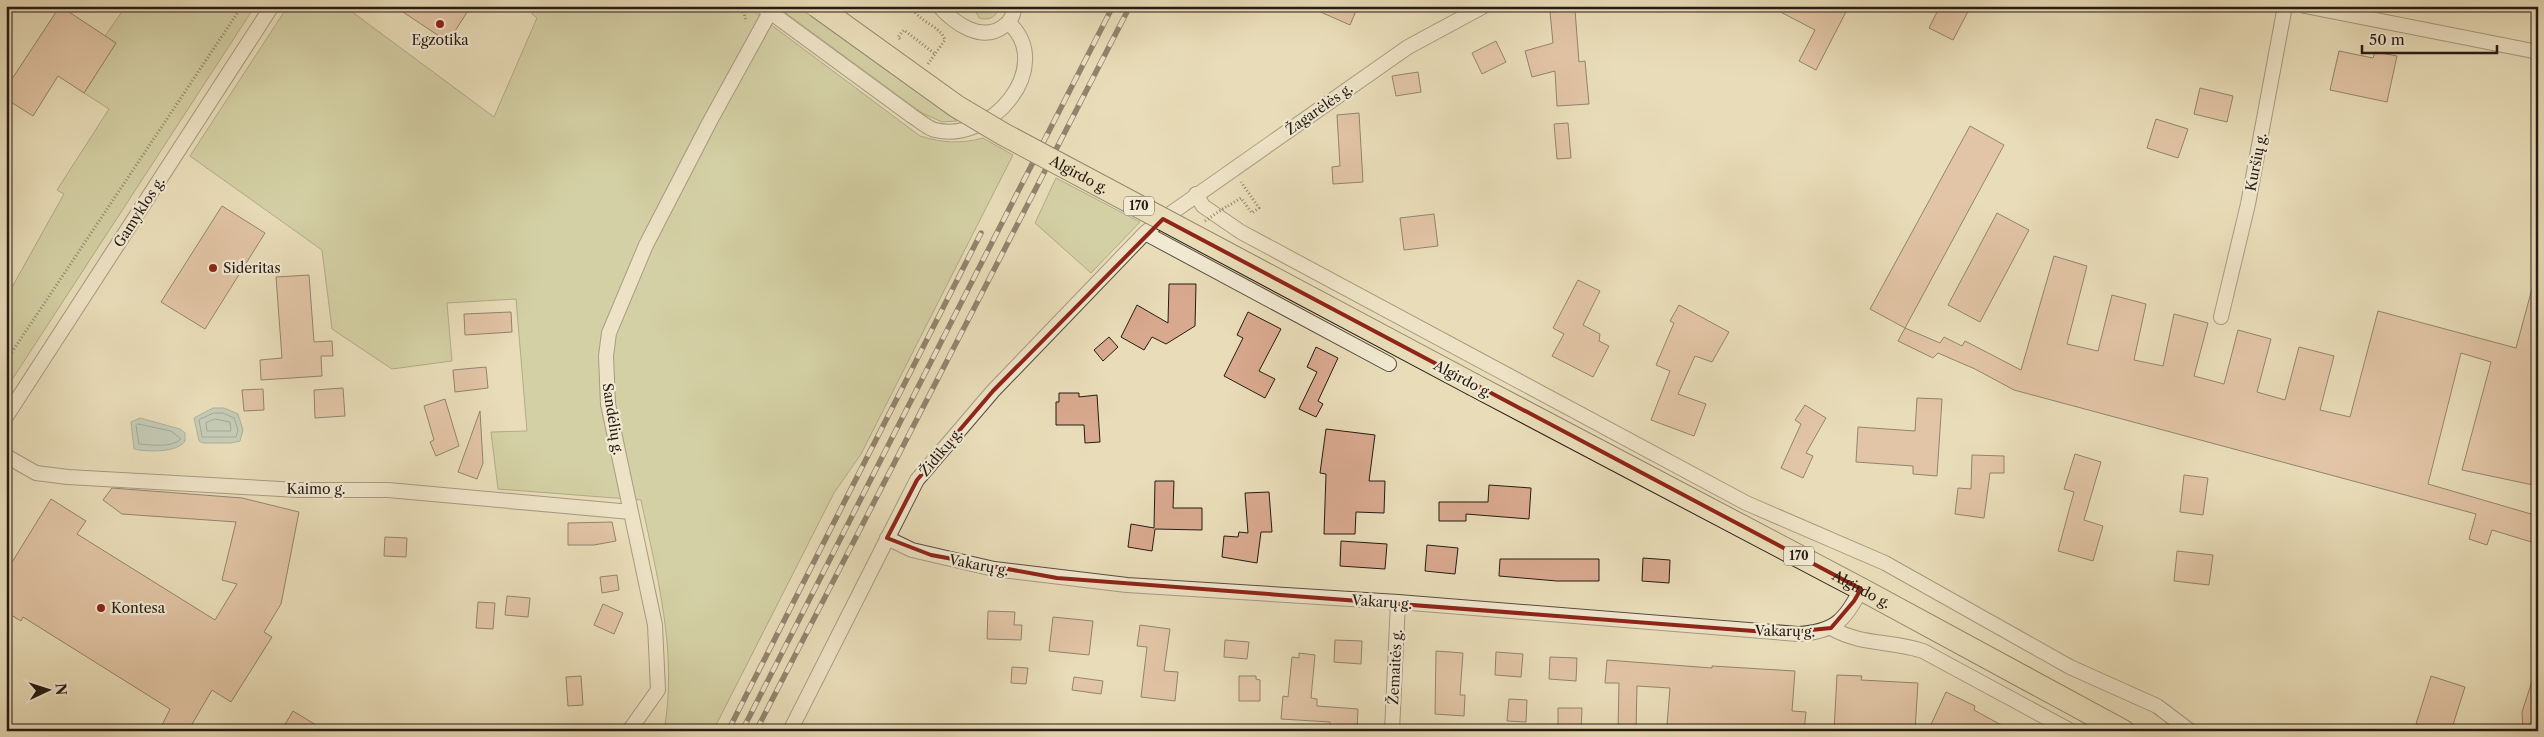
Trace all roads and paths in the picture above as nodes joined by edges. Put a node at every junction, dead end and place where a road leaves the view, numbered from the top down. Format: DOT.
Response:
graph roads {
  1 [pos="242,6"];
  2 [pos="272,6"];
  3 [pos="817,6"];
  4 [pos="912,6"];
  5 [pos="940,6"];
  6 [pos="1014,6"];
  7 [pos="1484,6"];
  8 [pos="2285,6"];
  9 [pos="2305,6"];
  10 [pos="766,9"];
  11 [pos="1009,23"];
  12 [pos="904,42"];
  13 [pos="2538,52"];
  14 [pos="1242,182"];
  15 [pos="1196,194"];
  16 [pos="1160,221"];
  17 [pos="1199,225"];
  18 [pos="1146,233"];
  19 [pos="2221,317"];
  20 [pos="6,361"];
  21 [pos="1389,364"];
  22 [pos="6,417"];
  23 [pos="6,456"];
  24 [pos="631,512"];
  25 [pos="887,538"];
  26 [pos="1860,589"];
  27 [pos="1398,602"];
  28 [pos="1831,628"];
  29 [pos="629,731"];
  30 [pos="790,731"];
  31 [pos="1392,731"];
  32 [pos="2071,731"];
  33 [pos="2123,731"];
  34 [pos="2190,731"];
  1 -- 20 [label="path"];
  2 -- 22 [label="street, Gamyklos g."];
  3 -- 26 [label="main road, Algirdo g. / 170, bridge"];
  4 -- 12 [label="path"];
  5 -- 11 [label="street"];
  6 -- 11 [label="street"];
  7 -- 15 [label="street, Žagarėlės g."];
  8 -- 19 [label="street, Kuršių g."];
  9 -- 13 [label="street"];
  10 -- 11 [label="street"];
  10 -- 24 [label="street, Sandėlių g."];
  14 -- 17 [label="path, bridge"];
  15 -- 16 [label="street, Žagarėlės g."];
  15 -- 34 [label="street"];
  16 -- 18 [label="street, Židikų g."];
  18 -- 21 [label="street"];
  18 -- 25 [label="street, Židikų g."];
  23 -- 24 [label="street, Kaimo g."];
  24 -- 29 [label="street, Sandėlių g."];
  25 -- 27 [label="street, Vakarų g."];
  25 -- 30 [label="street, Židikų g."];
  26 -- 28 [label="street, Vakarų g."];
  26 -- 33 [label="main road, Algirdo g. / 170"];
  27 -- 28 [label="street, Vakarų g."];
  27 -- 31 [label="street, Žemaitės g."];
  28 -- 32 [label="street"];
}
